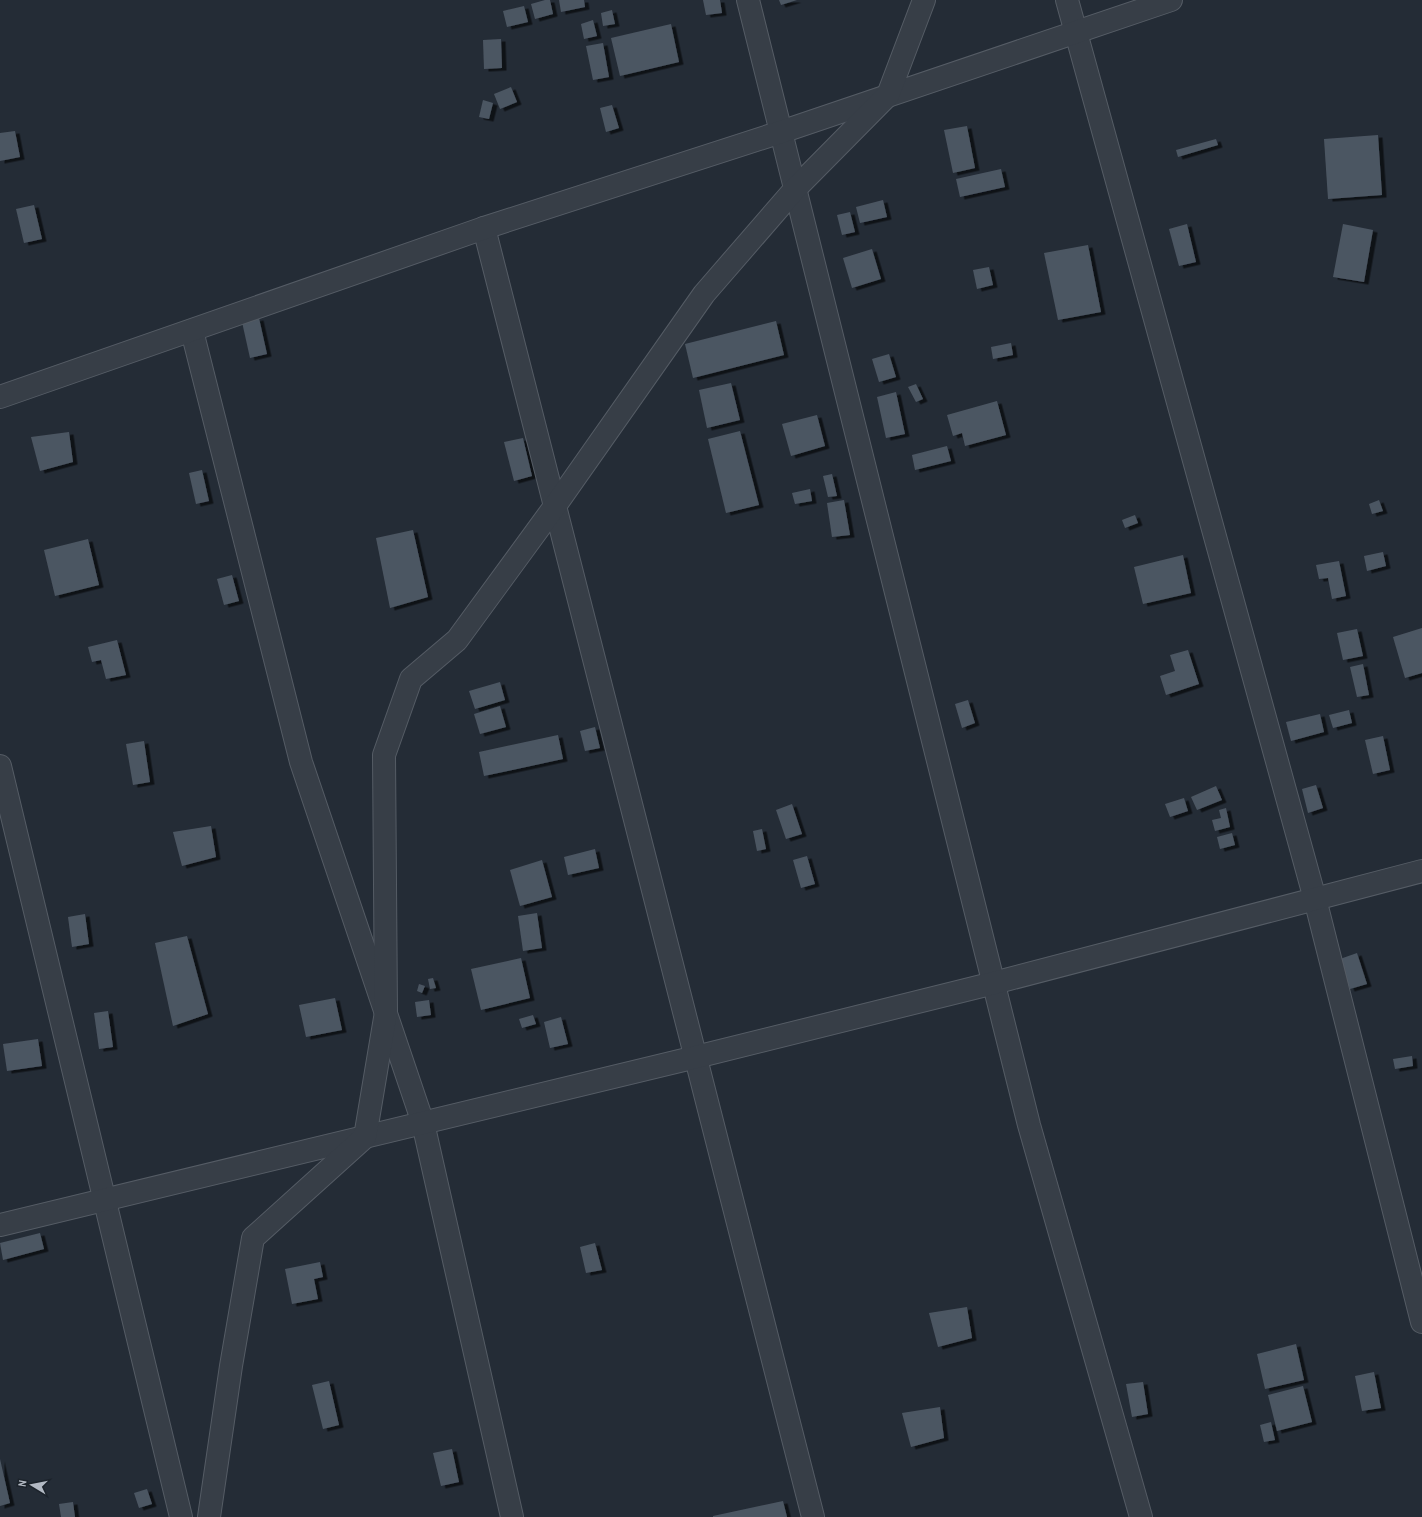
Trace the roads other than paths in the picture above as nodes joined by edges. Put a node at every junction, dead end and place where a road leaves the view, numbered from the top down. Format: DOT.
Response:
graph roads {
  1 [pos="748,0"];
  2 [pos="924,0"];
  3 [pos="1067,0"];
  4 [pos="1171,0"];
  5 [pos="1076,32"];
  6 [pos="888,95"];
  7 [pos="781,132"];
  8 [pos="795,189"];
  9 [pos="484,228"];
  10 [pos="192,331"];
  11 [pos="0,397"];
  12 [pos="555,506"];
  13 [pos="0,766"];
  14 [pos="1422,871"];
  15 [pos="1315,899"];
  16 [pos="994,983"];
  17 [pos="386,1012"];
  18 [pos="696,1058"];
  19 [pos="423,1123"];
  20 [pos="365,1137"];
  21 [pos="106,1199"];
  22 [pos="0,1225"];
  23 [pos="1422,1322"];
  24 [pos="181,1517"];
  25 [pos="209,1517"];
  26 [pos="512,1517"];
  27 [pos="813,1517"];
  28 [pos="1141,1517"];
  1 -- 7 [label="street"];
  2 -- 6 [label="street"];
  3 -- 5 [label="street"];
  4 -- 5 [label="street"];
  5 -- 6 [label="street"];
  5 -- 15 [label="street"];
  6 -- 7 [label="street"];
  6 -- 8 [label="street"];
  7 -- 8 [label="street"];
  7 -- 9 [label="street"];
  8 -- 12 [label="street"];
  8 -- 16 [label="street"];
  9 -- 10 [label="street"];
  9 -- 12 [label="street"];
  10 -- 11 [label="street"];
  10 -- 17 [label="street"];
  12 -- 17 [label="street"];
  12 -- 18 [label="street"];
  13 -- 21 [label="street"];
  14 -- 15 [label="street"];
  15 -- 16 [label="street"];
  15 -- 23 [label="street"];
  16 -- 18 [label="street"];
  16 -- 28 [label="street"];
  17 -- 19 [label="street"];
  17 -- 20 [label="street"];
  18 -- 19 [label="street"];
  18 -- 27 [label="street"];
  19 -- 20 [label="street"];
  19 -- 26 [label="street"];
  20 -- 21 [label="street"];
  20 -- 25 [label="street"];
  21 -- 22 [label="street"];
  21 -- 24 [label="street"];
}
